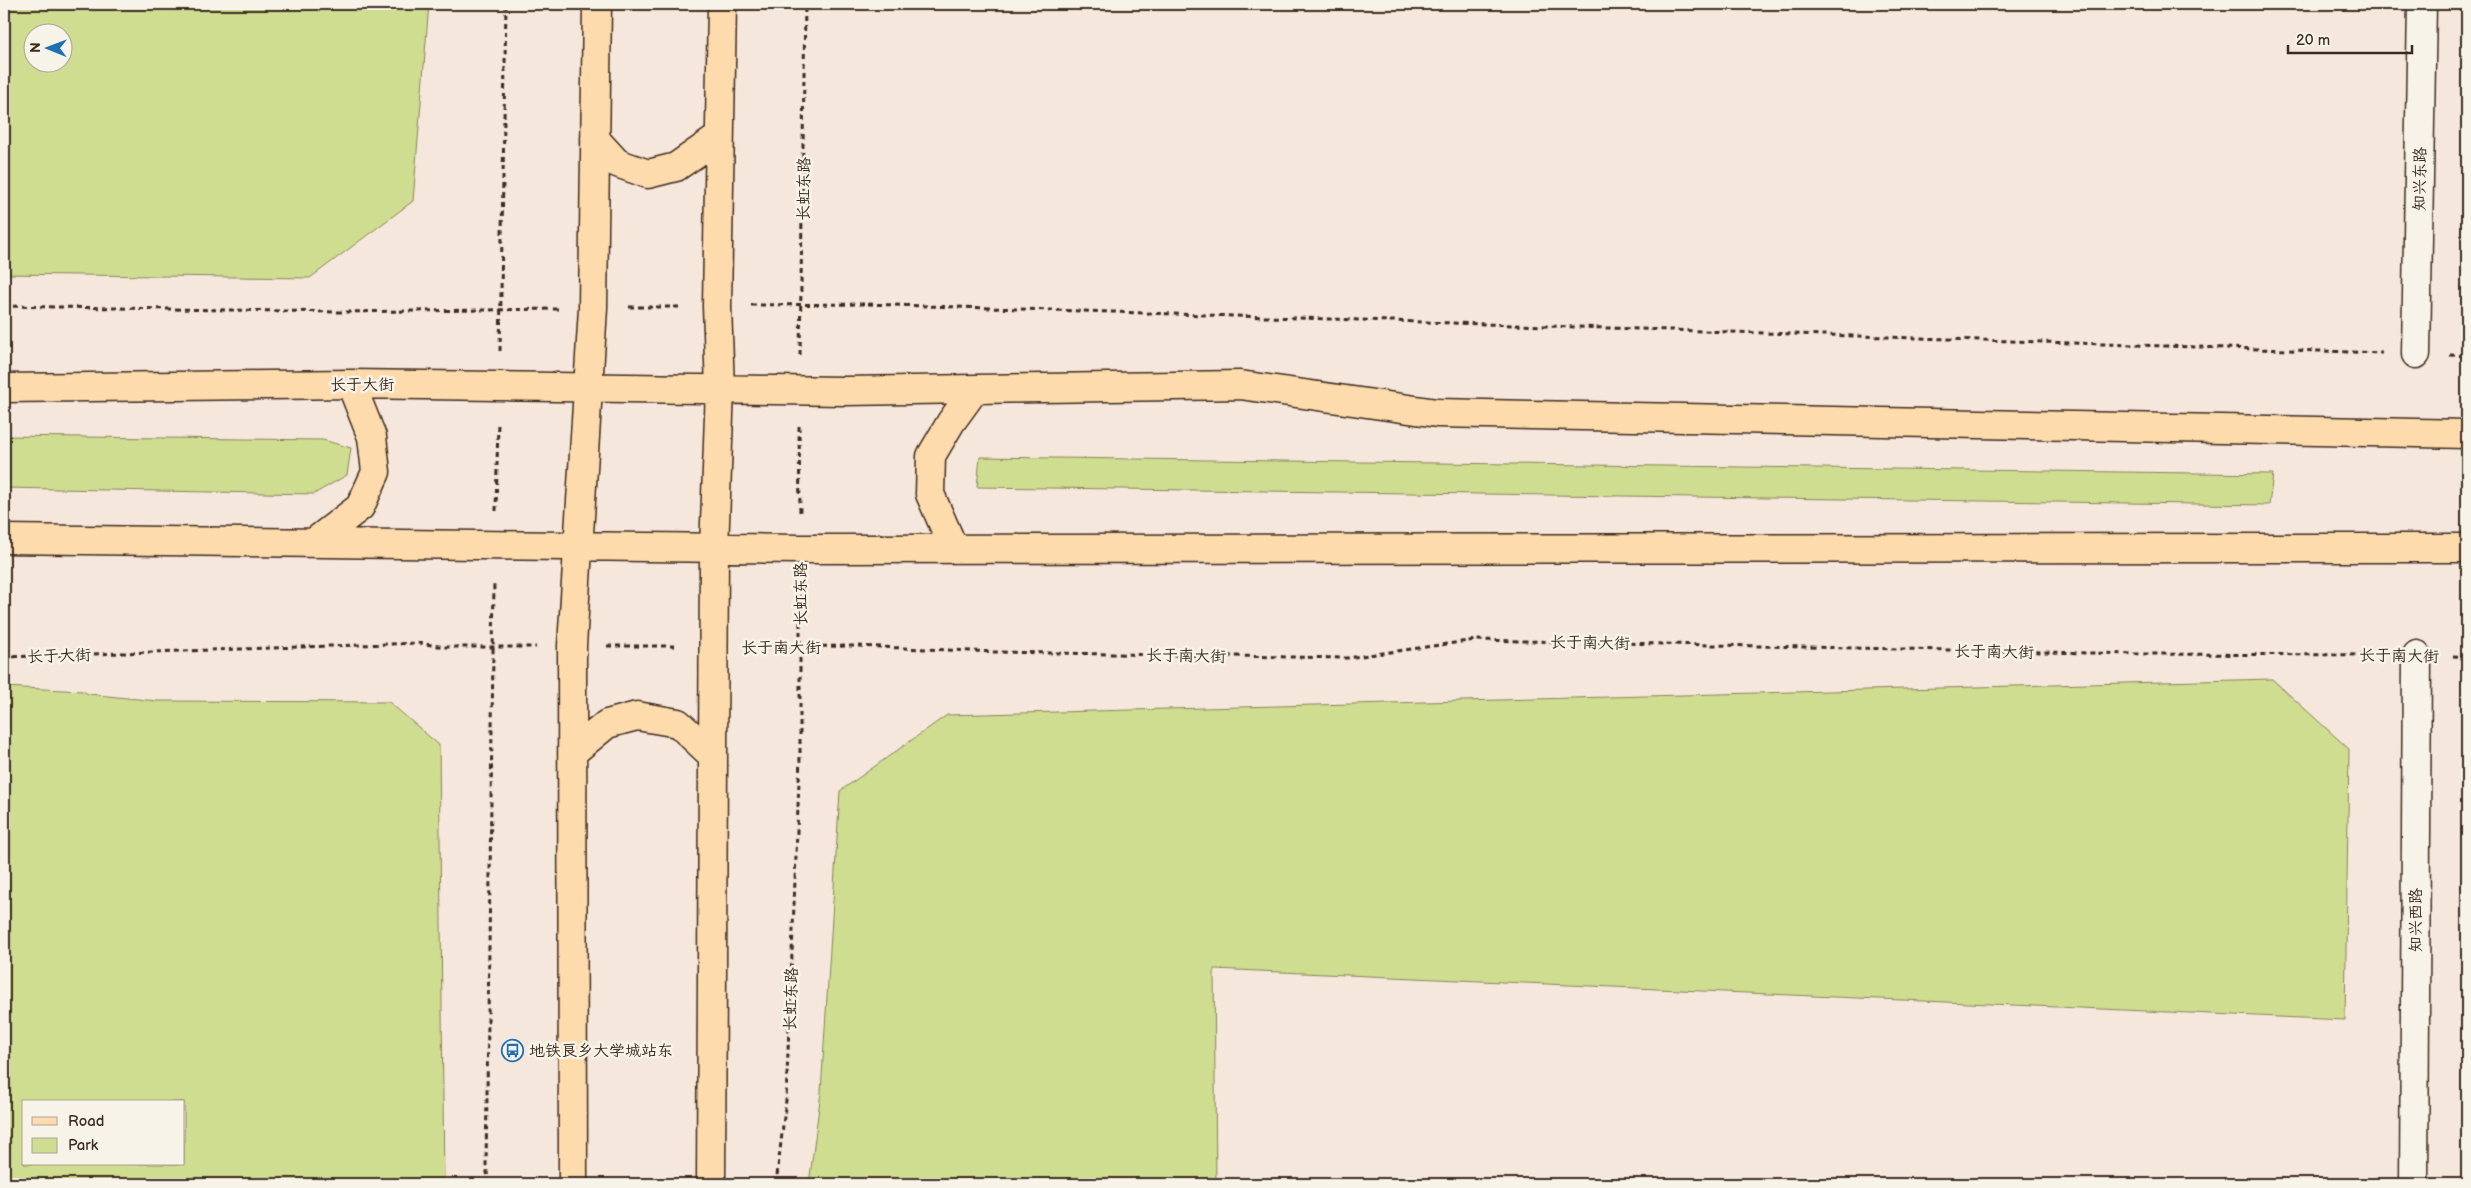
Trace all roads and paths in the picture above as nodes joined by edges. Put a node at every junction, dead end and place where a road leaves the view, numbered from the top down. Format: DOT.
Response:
graph roads {
  1 [pos="506,4"];
  2 [pos="597,4"];
  3 [pos="722,4"];
  4 [pos="805,4"];
  5 [pos="2422,4"];
  6 [pos="719,137"];
  7 [pos="595,140"];
  8 [pos="802,304"];
  9 [pos="4,306"];
  10 [pos="717,306"];
  11 [pos="593,308"];
  12 [pos="500,310"];
  13 [pos="2416,354"];
  14 [pos="2467,356"];
  15 [pos="351,384"];
  16 [pos="499,386"];
  17 [pos="4,388"];
  18 [pos="587,389"];
  19 [pos="720,389"];
  20 [pos="975,389"];
  21 [pos="799,391"];
  22 [pos="2467,434"];
  23 [pos="4,539"];
  24 [pos="313,543"];
  25 [pos="495,546"];
  26 [pos="578,546"];
  27 [pos="2467,548"];
  28 [pos="714,549"];
  29 [pos="800,549"];
  30 [pos="954,549"];
  31 [pos="572,646"];
  32 [pos="713,646"];
  33 [pos="493,647"];
  34 [pos="800,647"];
  35 [pos="2417,655"];
  36 [pos="4,657"];
  37 [pos="2467,657"];
  38 [pos="573,752"];
  39 [pos="713,756"];
  40 [pos="489,1184"];
  41 [pos="573,1184"];
  42 [pos="711,1184"];
  43 [pos="776,1184"];
  44 [pos="2414,1184"];
  1 -- 12 [label="path"];
  2 -- 7 [label="main road"];
  3 -- 6 [label="main road"];
  4 -- 8 [label="path, 长虹东路"];
  5 -- 13 [label="street, 知兴东路"];
  6 -- 7 [label="main road"];
  6 -- 10 [label="main road"];
  7 -- 11 [label="main road"];
  8 -- 10 [label="path"];
  8 -- 13 [label="path"];
  8 -- 21 [label="path, 长虹东路"];
  9 -- 12 [label="path"];
  10 -- 11 [label="path"];
  10 -- 19 [label="main road"];
  11 -- 12 [label="path"];
  11 -- 18 [label="main road"];
  12 -- 16 [label="path"];
  13 -- 14 [label="path"];
  15 -- 16 [label="main road, 长于大街"];
  15 -- 17 [label="main road, 长于大街"];
  15 -- 24 [label="main road"];
  16 -- 18 [label="main road, 长于大街"];
  16 -- 25 [label="path"];
  18 -- 19 [label="main road, 长于大街"];
  18 -- 26 [label="main road"];
  19 -- 21 [label="main road"];
  19 -- 28 [label="main road"];
  20 -- 21 [label="main road"];
  20 -- 22 [label="main road"];
  20 -- 30 [label="main road"];
  21 -- 29 [label="path, 长虹东路"];
  23 -- 24 [label="main road"];
  24 -- 25 [label="main road"];
  25 -- 26 [label="main road"];
  25 -- 33 [label="path"];
  26 -- 28 [label="main road"];
  26 -- 31 [label="main road"];
  27 -- 30 [label="main road"];
  28 -- 29 [label="main road"];
  28 -- 32 [label="main road"];
  29 -- 30 [label="main road"];
  29 -- 34 [label="path, 长虹东路"];
  31 -- 32 [label="path, 长于大街"];
  31 -- 33 [label="path, 长于大街"];
  31 -- 38 [label="main road"];
  32 -- 34 [label="path, 长于南大街"];
  32 -- 39 [label="main road"];
  33 -- 36 [label="path, 长于大街"];
  33 -- 40 [label="path"];
  34 -- 35 [label="path, 长于南大街"];
  34 -- 43 [label="path, 长虹东路"];
  35 -- 37 [label="path, 长于南大街"];
  35 -- 44 [label="street, 知兴西路"];
  38 -- 39 [label="main road"];
  38 -- 41 [label="main road"];
  39 -- 42 [label="main road"];
}
